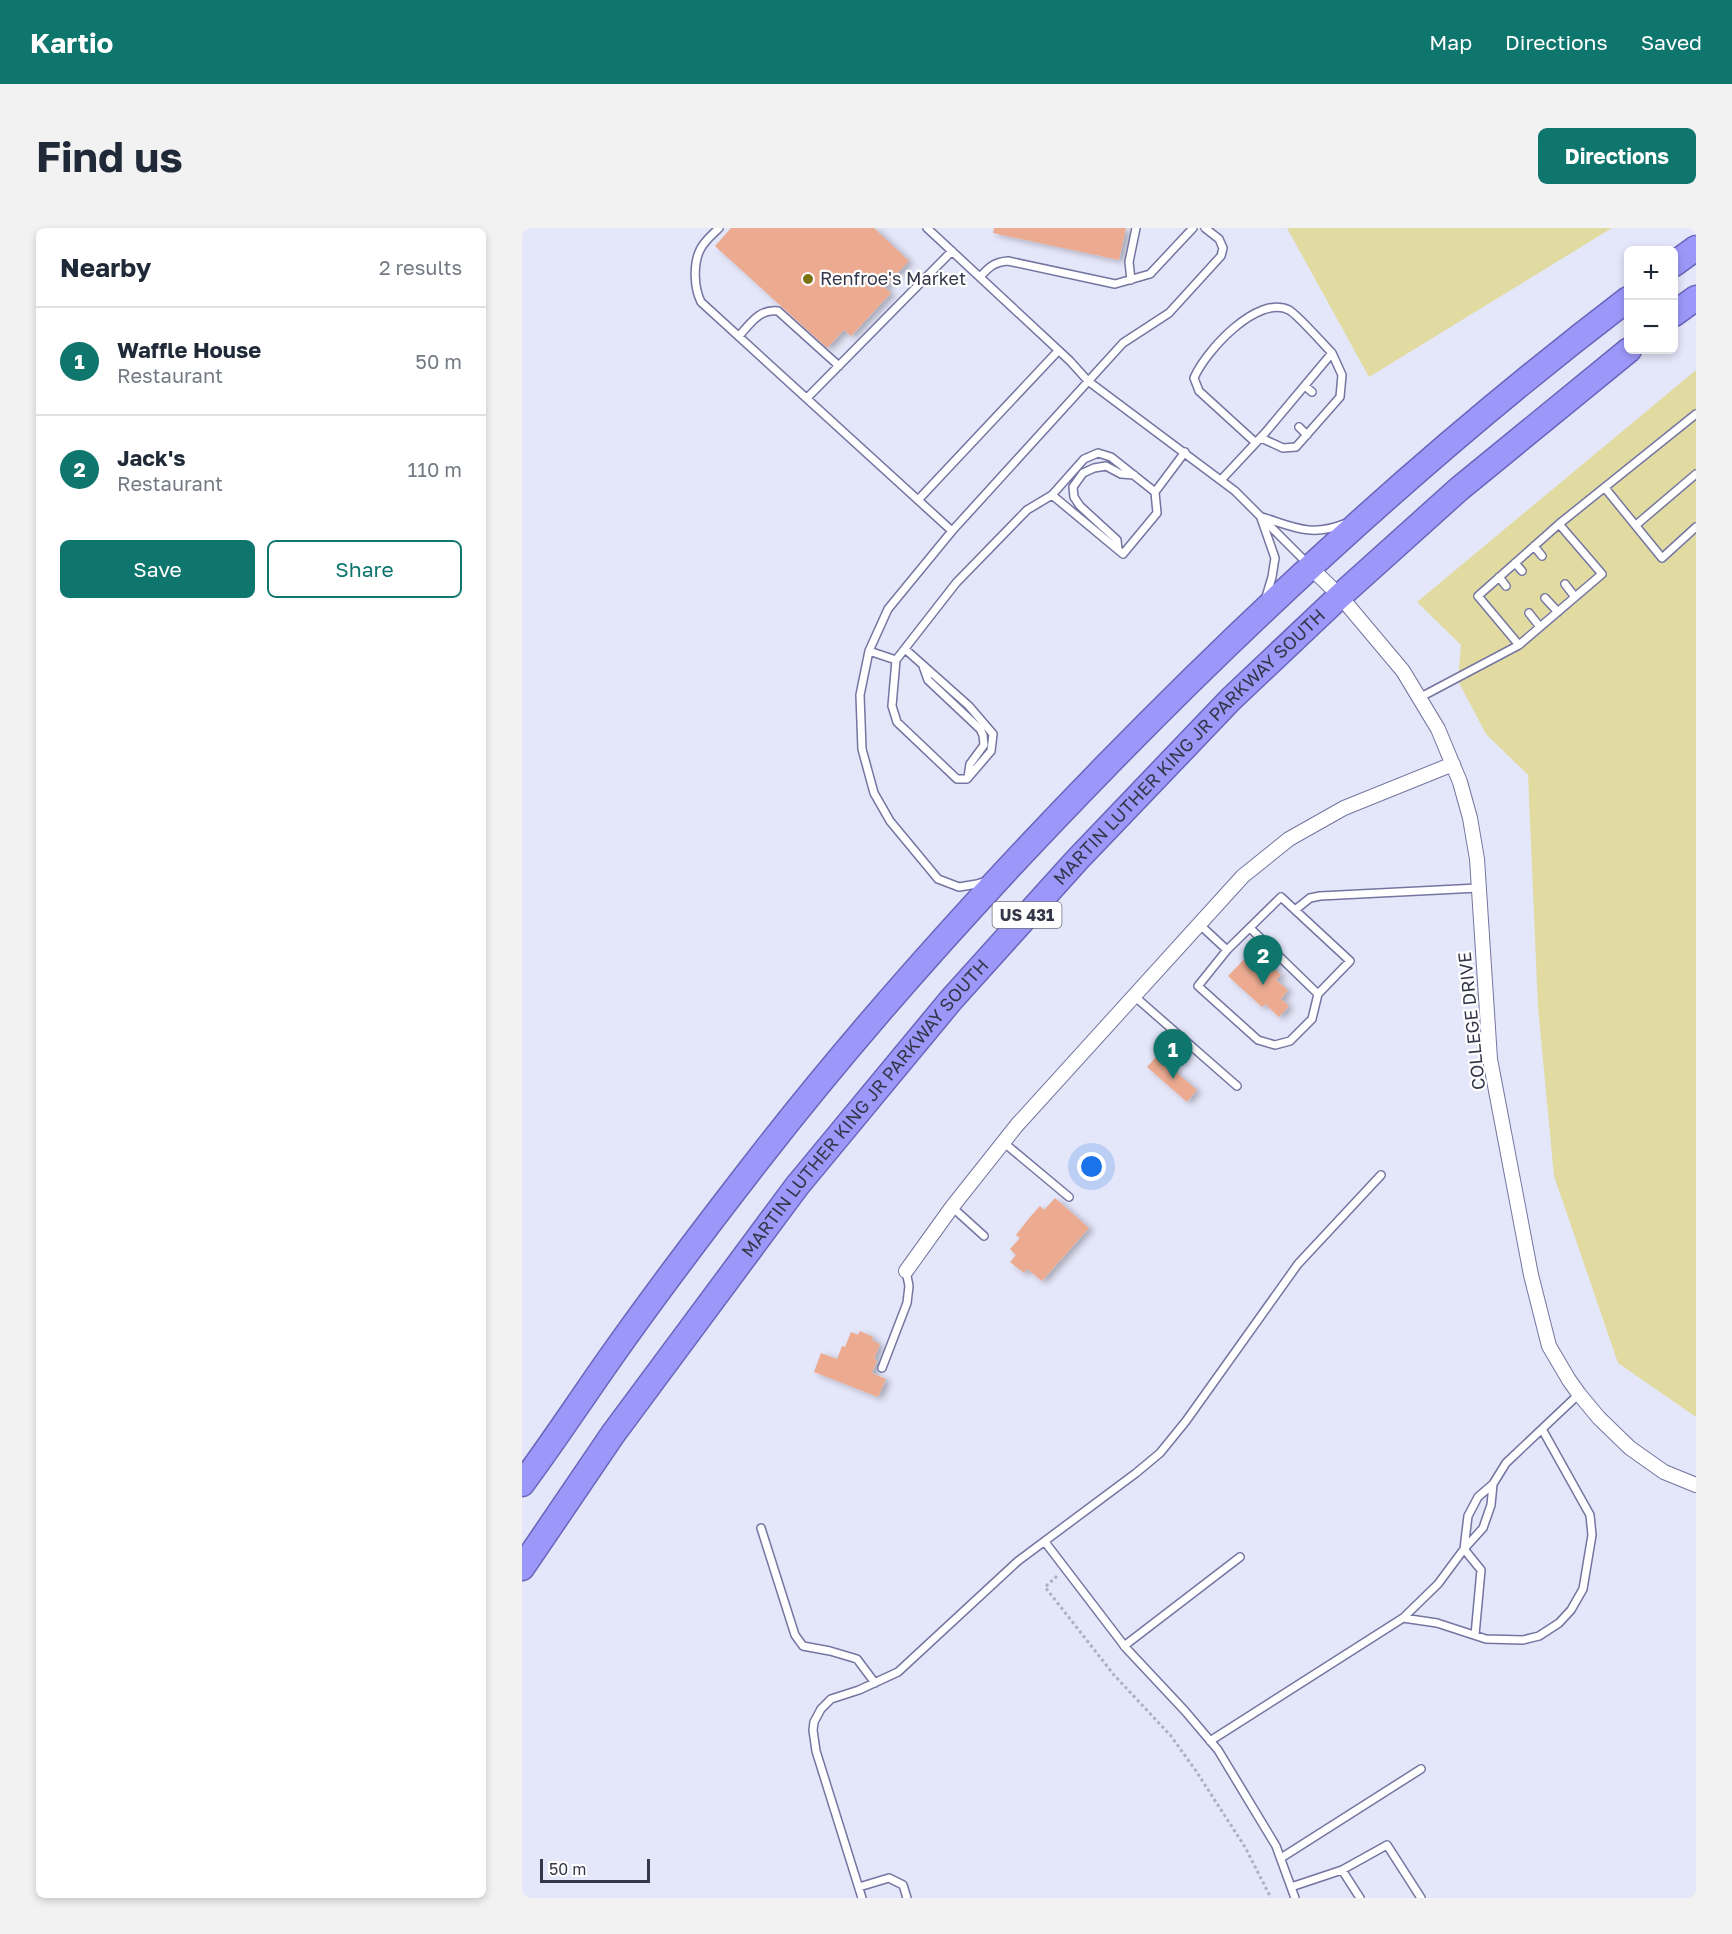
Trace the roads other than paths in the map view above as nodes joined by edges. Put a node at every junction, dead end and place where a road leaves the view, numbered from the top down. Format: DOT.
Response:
graph roads {
  1 [pos="719,228"];
  2 [pos="927,228"];
  3 [pos="1136,228"];
  4 [pos="1193,228"];
  5 [pos="1205,228"];
  6 [pos="1696,248"];
  7 [pos="952,251"];
  8 [pos="1678,261"];
  9 [pos="980,277"];
  10 [pos="1131,280"];
  11 [pos="1627,300"];
  12 [pos="1695,300"];
  13 [pos="1678,311"];
  14 [pos="739,336"];
  15 [pos="1058,351"];
  16 [pos="1332,353"];
  17 [pos="1624,354"];
  18 [pos="839,366"];
  19 [pos="1088,381"];
  20 [pos="1305,386"];
  21 [pos="1312,392"];
  22 [pos="807,398"];
  23 [pos="1322,403"];
  24 [pos="1329,410"];
  25 [pos="1696,414"];
  26 [pos="1310,416"];
  27 [pos="1317,423"];
  28 [pos="1299,427"];
  29 [pos="1307,435"];
  30 [pos="1258,441"];
  31 [pos="1185,452"];
  32 [pos="1696,474"];
  33 [pos="1134,475"];
  34 [pos="1221,480"];
  35 [pos="1605,488"];
  36 [pos="1155,492"];
  37 [pos="1052,495"];
  38 [pos="918,500"];
  39 [pos="1260,516"];
  40 [pos="1367,516"];
  41 [pos="1559,524"];
  42 [pos="1636,525"];
  43 [pos="1696,528"];
  44 [pos="952,531"];
  45 [pos="1533,546"];
  46 [pos="1118,550"];
  47 [pos="1542,556"];
  48 [pos="1515,563"];
  49 [pos="1310,567"];
  50 [pos="1522,571"];
  51 [pos="1498,577"];
  52 [pos="1565,584"];
  53 [pos="1506,586"];
  54 [pos="1340,596"];
  55 [pos="1575,597"];
  56 [pos="1545,598"];
  57 [pos="1558,612"];
  58 [pos="1261,613"];
  59 [pos="1529,613"];
  60 [pos="1540,627"];
  61 [pos="1519,645"];
  62 [pos="905,649"];
  63 [pos="868,651"];
  64 [pos="896,660"];
  65 [pos="1419,698"];
  66 [pos="1453,764"];
  67 [pos="1002,874"];
  68 [pos="1478,888"];
  69 [pos="1295,910"];
  70 [pos="1199,924"];
  71 [pos="1250,928"];
  72 [pos="1227,950"];
  73 [pos="1318,994"];
  74 [pos="1133,995"];
  75 [pos="1237,1086"];
  76 [pos="1003,1142"];
  77 [pos="1381,1175"];
  78 [pos="1069,1197"];
  79 [pos="952,1207"];
  80 [pos="984,1236"];
  81 [pos="906,1271"];
  82 [pos="882,1368"];
  83 [pos="1580,1394"];
  84 [pos="1542,1429"];
  85 [pos="1492,1484"];
  86 [pos="522,1485"];
  87 [pos="1696,1485"];
  88 [pos="761,1528"];
  89 [pos="1045,1542"];
  90 [pos="1464,1549"];
  91 [pos="1240,1557"];
  92 [pos="522,1568"];
  93 [pos="1403,1618"];
  94 [pos="1475,1635"];
  95 [pos="1124,1646"];
  96 [pos="875,1683"];
  97 [pos="1210,1741"];
  98 [pos="1421,1769"];
  99 [pos="1281,1858"];
  100 [pos="1342,1870"];
  101 [pos="859,1887"];
  102 [pos="1291,1887"];
  103 [pos="862,1898"];
  104 [pos="907,1898"];
  105 [pos="1295,1898"];
  106 [pos="1360,1898"];
  107 [pos="1421,1898"];
  1 -- 14 [label="lane"];
  2 -- 7 [label="lane"];
  3 -- 10 [label="lane"];
  4 -- 10 [label="lane"];
  5 -- 19 [label="lane"];
  6 -- 8 [label="highway"];
  7 -- 9 [label="lane"];
  7 -- 18 [label="lane"];
  9 -- 10 [label="lane"];
  9 -- 15 [label="lane"];
  11 -- 40 [label="highway, US 431"];
  12 -- 13 [label="highway"];
  14 -- 18 [label="lane"];
  14 -- 22 [label="lane"];
  15 -- 19 [label="lane"];
  15 -- 38 [label="lane"];
  16 -- 20 [label="lane"];
  16 -- 24 [label="lane"];
  16 -- 30 [label="lane"];
  17 -- 54 [label="highway, MARTIN LUTHER KING JR PARKWAY SOUTH / US 431"];
  18 -- 22 [label="lane"];
  19 -- 31 [label="lane"];
  19 -- 44 [label="lane"];
  20 -- 21 [label="lane"];
  20 -- 30 [label="lane"];
  22 -- 38 [label="lane"];
  23 -- 24 [label="lane"];
  24 -- 27 [label="lane"];
  25 -- 35 [label="lane"];
  26 -- 27 [label="lane"];
  27 -- 29 [label="lane"];
  28 -- 29 [label="lane"];
  29 -- 30 [label="lane"];
  30 -- 34 [label="lane"];
  31 -- 34 [label="lane"];
  31 -- 36 [label="lane"];
  32 -- 42 [label="lane"];
  33 -- 36 [label="lane"];
  33 -- 37 [label="lane"];
  33 -- 46 [label="lane"];
  34 -- 39 [label="lane"];
  35 -- 41 [label="lane"];
  35 -- 42 [label="lane"];
  36 -- 46 [label="lane"];
  37 -- 46 [label="lane"];
  37 -- 62 [label="lane"];
  38 -- 44 [label="lane"];
  39 -- 40 [label="lane"];
  39 -- 49 [label="lane"];
  39 -- 58 [label="lane"];
  40 -- 49 [label="highway, US 431"];
  41 -- 45 [label="lane"];
  41 -- 55 [label="lane"];
  42 -- 43 [label="lane"];
  44 -- 63 [label="lane"];
  45 -- 47 [label="lane"];
  45 -- 48 [label="lane"];
  48 -- 50 [label="lane"];
  48 -- 51 [label="lane"];
  49 -- 54 [label="street, COLLEGE DRIVE"];
  49 -- 58 [label="highway, US 431"];
  51 -- 53 [label="lane"];
  51 -- 61 [label="lane"];
  52 -- 55 [label="lane"];
  54 -- 65 [label="street, COLLEGE DRIVE"];
  54 -- 92 [label="highway, MARTIN LUTHER KING JR PARKWAY SOUTH / US 431"];
  55 -- 57 [label="lane"];
  56 -- 57 [label="lane"];
  57 -- 60 [label="lane"];
  58 -- 67 [label="highway, US 431"];
  59 -- 60 [label="lane"];
  60 -- 61 [label="lane"];
  61 -- 65 [label="lane"];
  62 -- 64 [label="lane"];
  62 -- 64 [label="lane"];
  63 -- 64 [label="lane"];
  63 -- 67 [label="lane"];
  65 -- 66 [label="street, COLLEGE DRIVE"];
  66 -- 68 [label="street, COLLEGE DRIVE"];
  66 -- 70 [label="street"];
  67 -- 86 [label="highway, US 431"];
  68 -- 69 [label="lane"];
  68 -- 83 [label="street, COLLEGE DRIVE"];
  69 -- 71 [label="lane"];
  69 -- 73 [label="lane"];
  70 -- 72 [label="lane"];
  70 -- 74 [label="street"];
  71 -- 72 [label="lane"];
  71 -- 73 [label="lane"];
  72 -- 73 [label="lane"];
  74 -- 75 [label="lane"];
  74 -- 76 [label="street"];
  76 -- 78 [label="lane"];
  76 -- 79 [label="street"];
  77 -- 89 [label="lane"];
  79 -- 80 [label="lane"];
  79 -- 81 [label="street"];
  81 -- 82 [label="lane"];
  83 -- 84 [label="lane"];
  83 -- 87 [label="street, COLLEGE DRIVE"];
  84 -- 85 [label="lane"];
  84 -- 94 [label="lane"];
  85 -- 90 [label="lane"];
  85 -- 90 [label="lane"];
  88 -- 96 [label="lane"];
  89 -- 95 [label="lane"];
  89 -- 96 [label="lane"];
  90 -- 93 [label="lane"];
  90 -- 94 [label="lane"];
  91 -- 95 [label="lane"];
  93 -- 94 [label="lane"];
  93 -- 97 [label="lane"];
  95 -- 97 [label="lane"];
  96 -- 101 [label="lane"];
  97 -- 99 [label="lane"];
  98 -- 99 [label="lane"];
  99 -- 102 [label="lane"];
  100 -- 102 [label="lane"];
  100 -- 106 [label="lane"];
  100 -- 107 [label="lane"];
  101 -- 103 [label="lane"];
  101 -- 104 [label="lane"];
  102 -- 105 [label="lane"];
}
